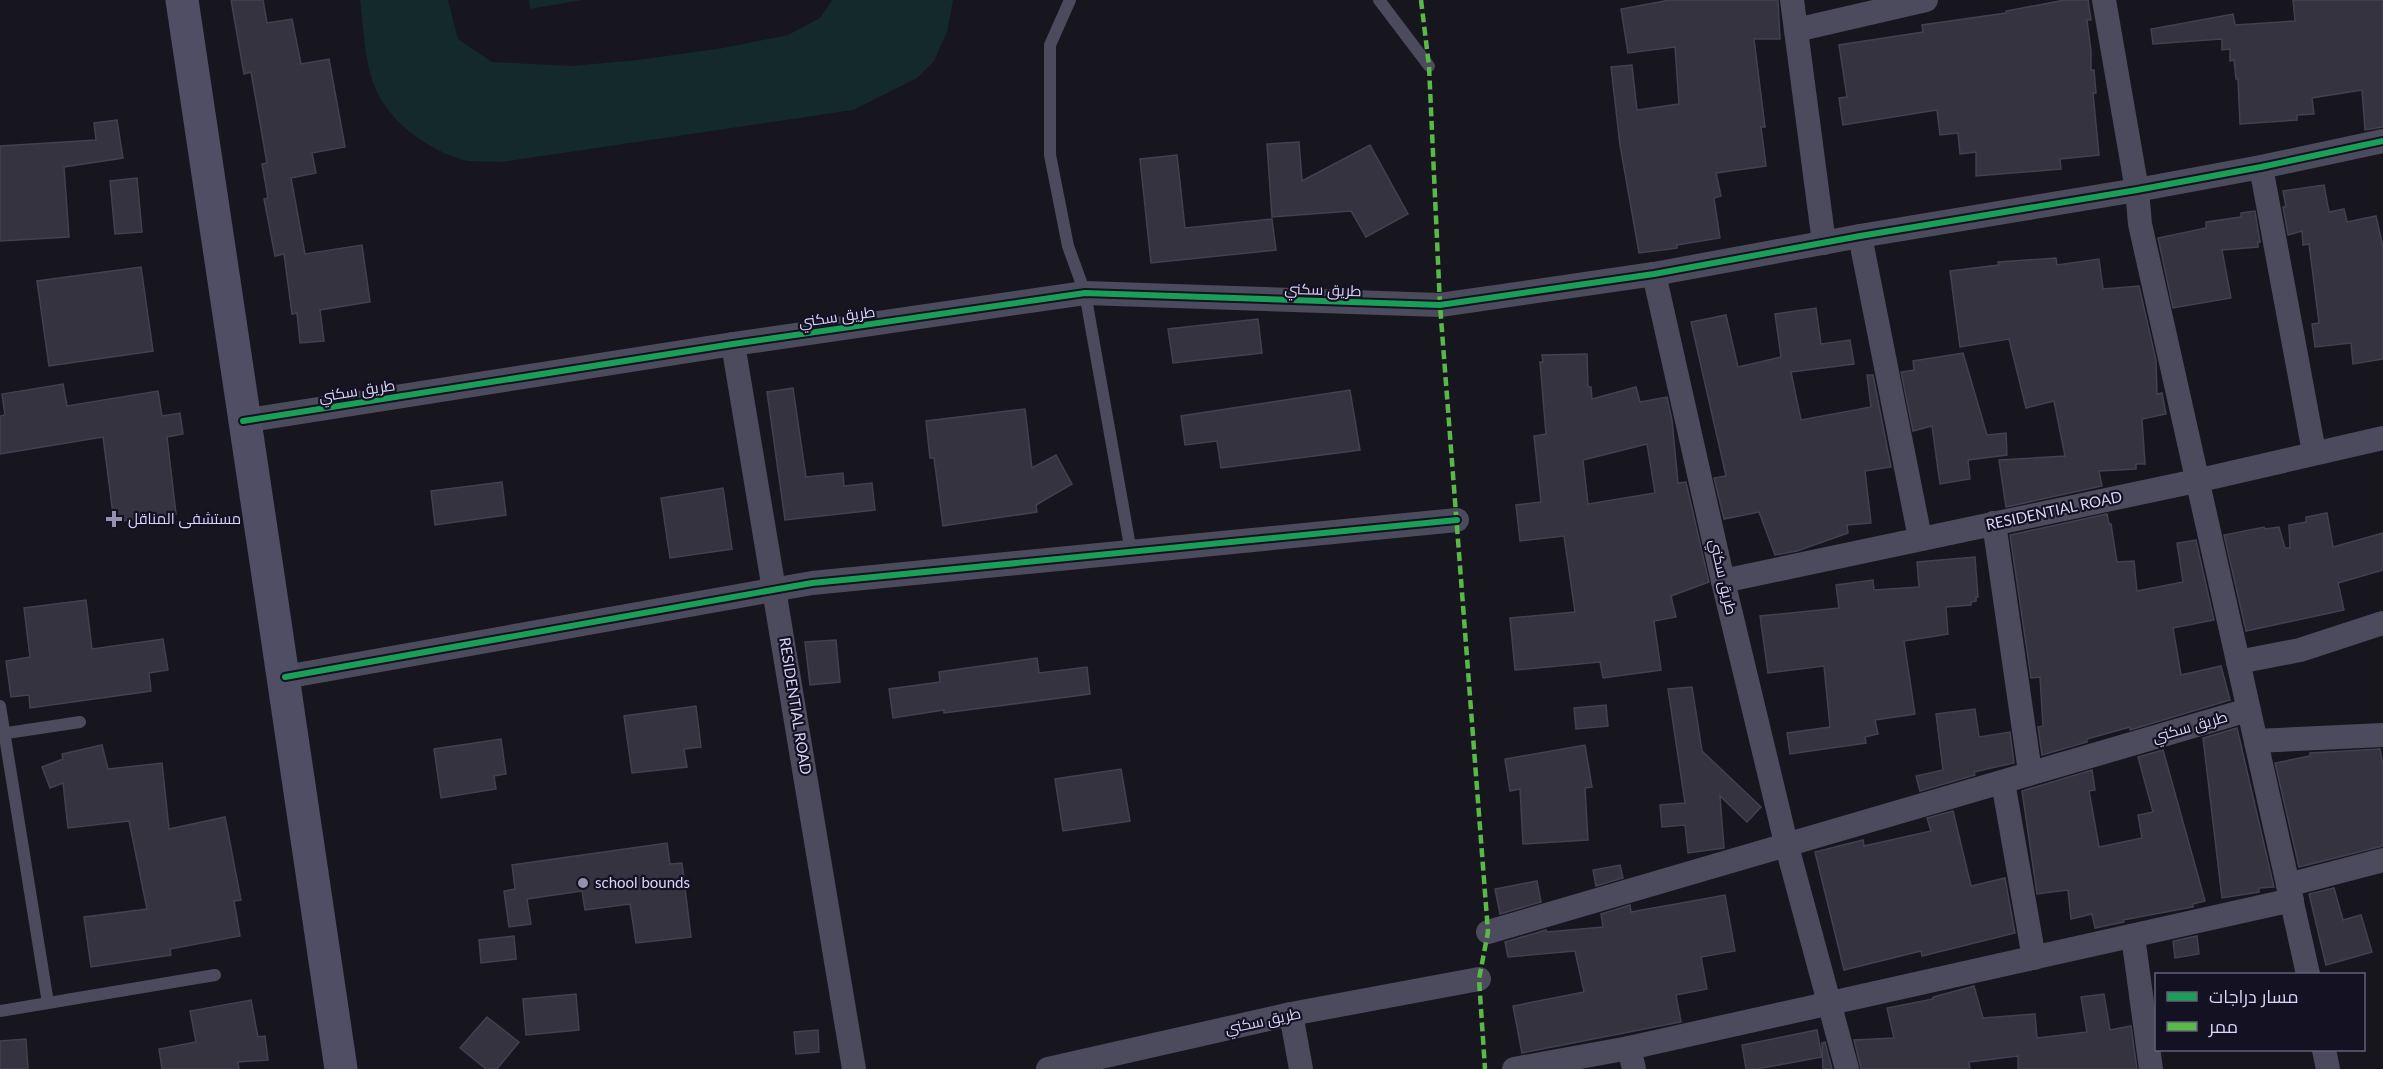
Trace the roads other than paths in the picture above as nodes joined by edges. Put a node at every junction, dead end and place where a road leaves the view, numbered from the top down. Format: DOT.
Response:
graph roads {
  1 [pos="182,0"];
  2 [pos="1070,0"];
  3 [pos="1380,0"];
  4 [pos="1792,0"];
  5 [pos="1926,0"];
  6 [pos="2104,0"];
  7 [pos="1796,30"];
  8 [pos="1429,66"];
  9 [pos="2383,141"];
  10 [pos="2261,167"];
  11 [pos="2137,190"];
  12 [pos="1860,236"];
  13 [pos="1824,243"];
  14 [pos="1654,274"];
  15 [pos="1085,293"];
  16 [pos="733,344"];
  17 [pos="243,421"];
  18 [pos="2383,438"];
  19 [pos="2314,452"];
  20 [pos="2196,481"];
  21 [pos="1457,520"];
  22 [pos="1994,523"];
  23 [pos="1920,538"];
  24 [pos="1131,552"];
  25 [pos="1723,581"];
  26 [pos="776,590"];
  27 [pos="2383,623"];
  28 [pos="2238,662"];
  29 [pos="285,677"];
  30 [pos="0,706"];
  31 [pos="2248,710"];
  32 [pos="80,722"];
  33 [pos="2,734"];
  34 [pos="2383,735"];
  35 [pos="2256,741"];
  36 [pos="2030,772"];
  37 [pos="2003,782"];
  38 [pos="1786,843"];
  39 [pos="2383,860"];
  40 [pos="2290,892"];
  41 [pos="1488,932"];
  42 [pos="2133,936"];
  43 [pos="2034,958"];
  44 [pos="2308,973"];
  45 [pos="215,975"];
  46 [pos="1479,979"];
  47 [pos="48,1003"];
  48 [pos="1831,1004"];
  49 [pos="0,1011"];
  50 [pos="1291,1014"];
  51 [pos="2324,1051"];
  52 [pos="1632,1058"];
  53 [pos="341,1069"];
  54 [pos="854,1069"];
  55 [pos="1048,1069"];
  56 [pos="1301,1069"];
  57 [pos="1514,1069"];
  58 [pos="1847,1069"];
  59 [pos="2151,1069"];
  60 [pos="2328,1069"];
  1 -- 17 [label="street"];
  2 -- 15 [label="lane"];
  3 -- 8 [label="lane"];
  4 -- 7 [label="street"];
  5 -- 7 [label="street"];
  6 -- 11 [label="street"];
  7 -- 13 [label="street"];
  9 -- 10 [label="street, طريق سكني"];
  10 -- 11 [label="street, طريق سكني"];
  10 -- 19 [label="street"];
  11 -- 12 [label="street, طريق سكني"];
  11 -- 20 [label="street"];
  12 -- 13 [label="street, طريق سكني"];
  12 -- 23 [label="street"];
  13 -- 14 [label="street, طريق سكني"];
  14 -- 15 [label="street, طريق سكني"];
  14 -- 25 [label="street, طريق سكني"];
  15 -- 16 [label="street, طريق سكني"];
  15 -- 24 [label="lane"];
  16 -- 17 [label="street, طريق سكني"];
  16 -- 26 [label="street, RESIDENTIAL ROAD"];
  17 -- 29 [label="street"];
  18 -- 19 [label="street, RESIDENTIAL ROAD"];
  19 -- 20 [label="street, RESIDENTIAL ROAD"];
  20 -- 22 [label="street, RESIDENTIAL ROAD"];
  20 -- 28 [label="street"];
  21 -- 24 [label="street"];
  22 -- 23 [label="street, RESIDENTIAL ROAD"];
  22 -- 36 [label="street"];
  23 -- 25 [label="street, RESIDENTIAL ROAD"];
  24 -- 26 [label="street"];
  25 -- 38 [label="street, طريق سكني"];
  26 -- 29 [label="street"];
  26 -- 54 [label="street, RESIDENTIAL ROAD"];
  27 -- 28 [label="street"];
  28 -- 31 [label="street"];
  29 -- 53 [label="street"];
  30 -- 33 [label="lane"];
  31 -- 35 [label="street"];
  31 -- 36 [label="street, طريق سكني"];
  32 -- 33 [label="lane"];
  33 -- 47 [label="lane"];
  34 -- 35 [label="street"];
  35 -- 40 [label="street"];
  36 -- 37 [label="street, طريق سكني"];
  37 -- 38 [label="street, طريق سكني"];
  37 -- 43 [label="street"];
  38 -- 41 [label="street, طريق سكني"];
  38 -- 48 [label="street, طريق سكني"];
  39 -- 40 [label="street"];
  40 -- 42 [label="street"];
  40 -- 44 [label="street"];
  42 -- 43 [label="street"];
  42 -- 59 [label="street"];
  43 -- 48 [label="street"];
  45 -- 47 [label="lane"];
  46 -- 50 [label="street, طريق سكني"];
  47 -- 49 [label="lane"];
  48 -- 52 [label="street"];
  48 -- 58 [label="street, طريق سكني"];
  50 -- 55 [label="street, طريق سكني"];
  50 -- 56 [label="street"];
  51 -- 60 [label="street"];
  52 -- 57 [label="street"];
}
